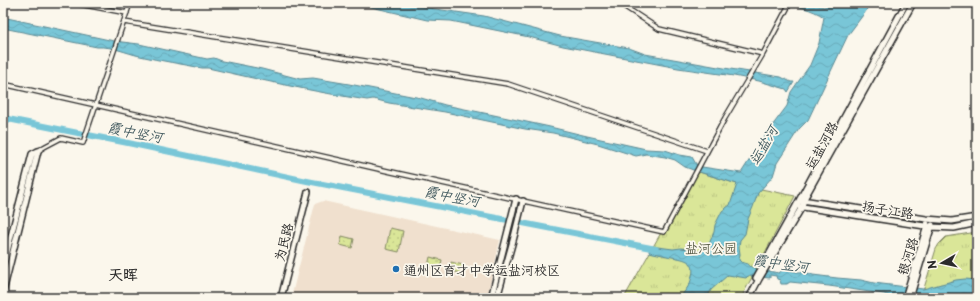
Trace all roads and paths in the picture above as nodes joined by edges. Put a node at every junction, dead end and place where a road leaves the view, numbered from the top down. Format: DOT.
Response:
graph roads {
  1 [pos="74,3"];
  2 [pos="130,3"];
  3 [pos="619,3"];
  4 [pos="906,3"];
  5 [pos="913,3"];
  6 [pos="789,4"];
  7 [pos="127,13"];
  8 [pos="124,22"];
  9 [pos="763,54"];
  10 [pos="3,84"];
  11 [pos="95,105"];
  12 [pos="707,151"];
  13 [pos="38,152"];
  14 [pos="308,192"];
  15 [pos="516,199"];
  16 [pos="801,200"];
  17 [pos="523,201"];
  18 [pos="802,207"];
  19 [pos="795,208"];
  20 [pos="977,217"];
  21 [pos="926,220"];
  22 [pos="932,220"];
  23 [pos="977,223"];
  24 [pos="929,226"];
  25 [pos="3,267"];
  26 [pos="764,267"];
  27 [pos="757,279"];
  28 [pos="912,285"];
  29 [pos="3,292"];
  30 [pos="280,298"];
  31 [pos="491,298"];
  32 [pos="497,298"];
  33 [pos="745,298"];
  34 [pos="749,298"];
  35 [pos="905,298"];
  36 [pos="910,298"];
  1 -- 7 [label="street"];
  2 -- 7 [label="street"];
  3 -- 9 [label="street"];
  4 -- 16 [label="main road, 运盐河路"];
  5 -- 16 [label="main road, 运盐河路"];
  6 -- 9 [label="street"];
  7 -- 8 [label="street"];
  8 -- 11 [label="street"];
  8 -- 12 [label="street"];
  9 -- 12 [label="street"];
  10 -- 11 [label="street"];
  11 -- 13 [label="street"];
  11 -- 15 [label="street"];
  12 -- 17 [label="street"];
  13 -- 25 [label="main road"];
  13 -- 29 [label="main road"];
  14 -- 30 [label="main road, 为民路"];
  15 -- 17 [label="street"];
  15 -- 31 [label="main road"];
  16 -- 18 [label="main road, 运盐河路"];
  16 -- 19 [label="main road, 运盐河路"];
  16 -- 21 [label="main road, 扬子江路"];
  17 -- 32 [label="main road"];
  18 -- 19 [label="main road, 扬子江路"];
  18 -- 24 [label="main road, 扬子江路"];
  18 -- 26 [label="main road, 运盐河路"];
  19 -- 26 [label="main road, 运盐河路"];
  20 -- 22 [label="main road, 扬子江路"];
  21 -- 22 [label="main road, 扬子江路"];
  21 -- 24 [label="main road, 银河路"];
  22 -- 24 [label="main road, 银河路"];
  23 -- 24 [label="main road, 扬子江路"];
  24 -- 28 [label="main road, 银河路"];
  26 -- 27 [label="main road, 运盐河路"];
  27 -- 33 [label="main road, 运盐河路"];
  27 -- 34 [label="main road, 运盐河路"];
  28 -- 35 [label="main road, 银河路"];
  28 -- 36 [label="main road, 银河路"];
}
